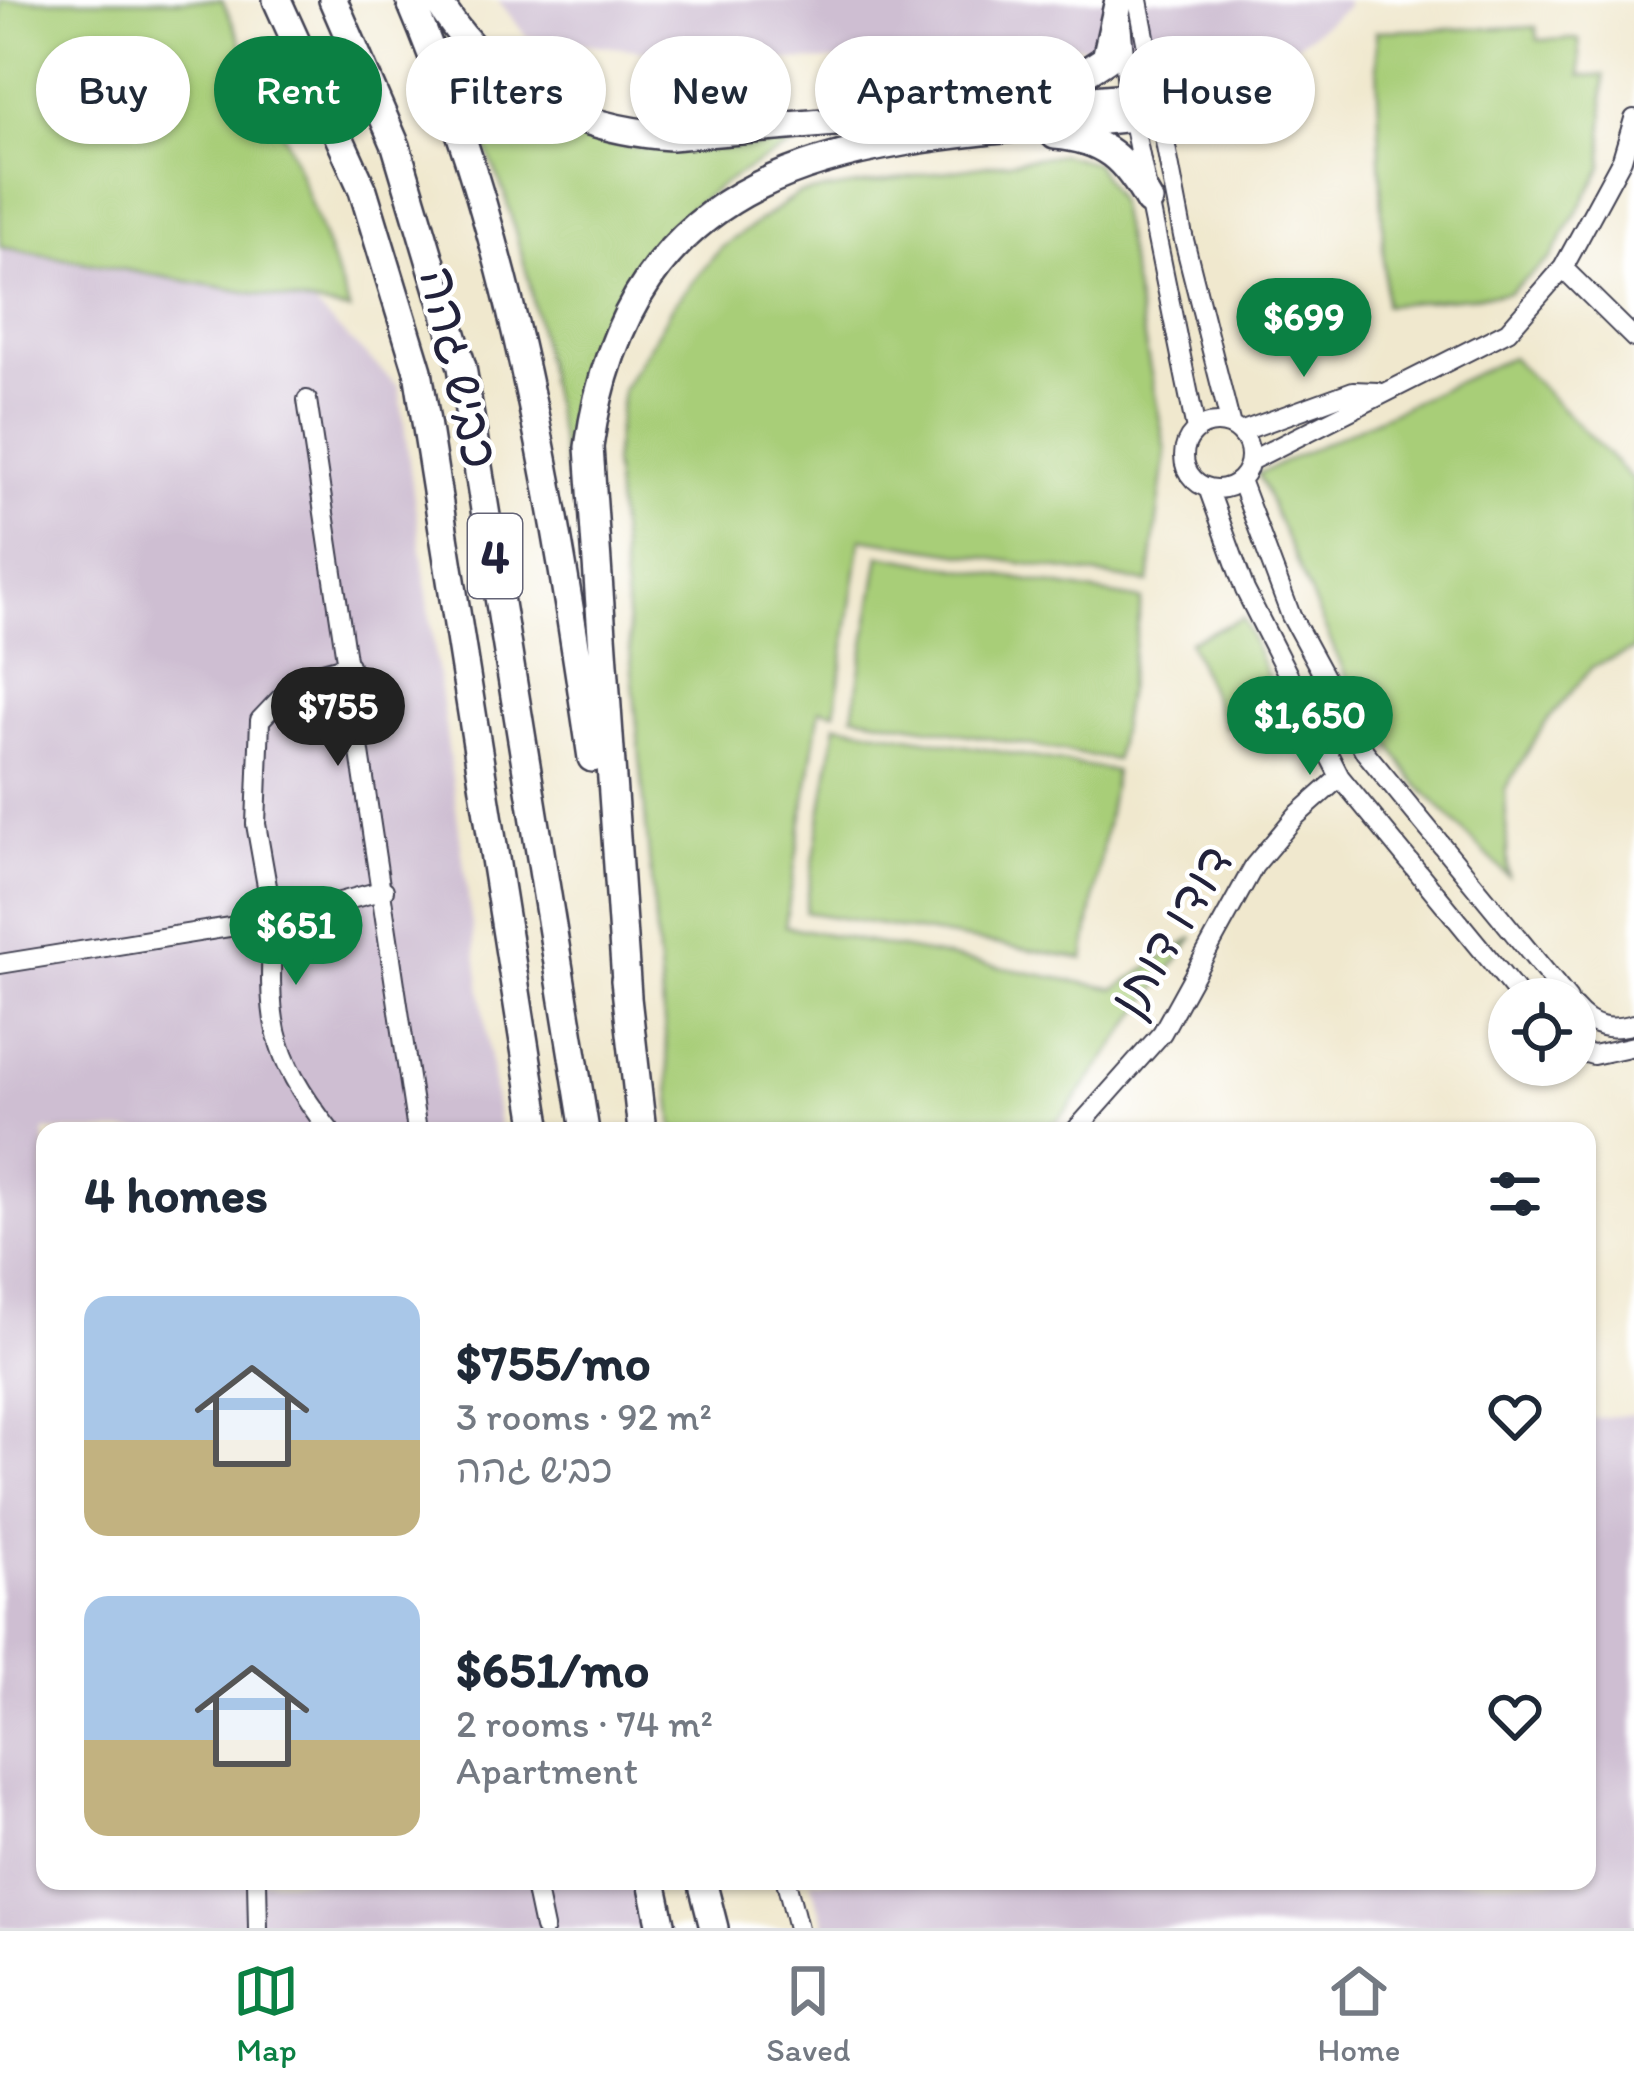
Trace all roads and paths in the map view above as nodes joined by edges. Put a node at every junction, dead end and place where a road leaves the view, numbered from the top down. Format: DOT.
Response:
graph roads {
  1 [pos="267,0"];
  2 [pos="277,0"];
  3 [pos="333,0"];
  4 [pos="410,0"];
  5 [pos="437,0"];
  6 [pos="1119,0"];
  7 [pos="1138,0"];
  8 [pos="288,36"];
  9 [pos="294,36"];
  10 [pos="1126,36"];
  11 [pos="1139,36"];
  12 [pos="1095,66"];
  13 [pos="1634,119"];
  14 [pos="815,123"];
  15 [pos="1095,142"];
  16 [pos="344,144"];
  17 [pos="871,144"];
  18 [pos="1144,144"];
  19 [pos="1152,144"];
  20 [pos="1149,202"];
  21 [pos="1563,268"];
  22 [pos="1634,338"];
  23 [pos="1378,392"];
  24 [pos="308,400"];
  25 [pos="1236,429"];
  26 [pos="1196,430"];
  27 [pos="1250,461"];
  28 [pos="1240,480"];
  29 [pos="1208,488"];
  30 [pos="349,665"];
  31 [pos="1340,778"];
  32 [pos="384,890"];
  33 [pos="273,920"];
  34 [pos="0,964"];
  35 [pos="1505,978"];
  36 [pos="1551,978"];
  37 [pos="627,996"];
  38 [pos="1596,1024"];
  39 [pos="1634,1024"];
  40 [pos="1634,1046"];
  41 [pos="1596,1054"];
  42 [pos="323,1122"];
  43 [pos="416,1122"];
  44 [pos="537,1122"];
  45 [pos="584,1122"];
  46 [pos="641,1122"];
  47 [pos="1083,1122"];
  48 [pos="257,1890"];
  49 [pos="536,1890"];
  50 [pos="654,1890"];
  51 [pos="704,1890"];
  52 [pos="788,1890"];
  53 [pos="258,1928"];
  54 [pos="544,1928"];
  55 [pos="662,1928"];
  56 [pos="714,1928"];
  57 [pos="798,1928"];
  1 -- 8 [label="highway"];
  2 -- 9 [label="highway, כביש גהה / 4"];
  3 -- 45 [label="highway, כביש גהה / 4"];
  4 -- 37 [label="highway"];
  5 -- 14 [label="highway"];
  6 -- 10 [label="street"];
  6 -- 12 [label="highway"];
  7 -- 11 [label="street"];
  13 -- 21 [label="street"];
  15 -- 20 [label="highway"];
  16 -- 44 [label="highway, כביש גהה / 4"];
  17 -- 37 [label="highway"];
  18 -- 20 [label="street"];
  19 -- 25 [label="street"];
  20 -- 26 [label="street"];
  21 -- 22 [label="street"];
  21 -- 23 [label="street"];
  23 -- 25 [label="street"];
  23 -- 27 [label="street"];
  24 -- 30 [label="street"];
  25 -- 26 [label="street"];
  25 -- 27 [label="street"];
  26 -- 29 [label="street"];
  27 -- 28 [label="street"];
  28 -- 29 [label="street"];
  28 -- 36 [label="street"];
  29 -- 31 [label="street"];
  30 -- 32 [label="street"];
  30 -- 33 [label="street"];
  31 -- 35 [label="street"];
  31 -- 47 [label="street, דודו דותן"];
  32 -- 33 [label="street"];
  32 -- 43 [label="street"];
  33 -- 34 [label="street"];
  33 -- 42 [label="street"];
  37 -- 46 [label="highway"];
  38 -- 39 [label="street"];
  40 -- 41 [label="street"];
  48 -- 53 [label="street"];
  49 -- 54 [label="street"];
  50 -- 55 [label="highway"];
  51 -- 56 [label="highway"];
  52 -- 57 [label="street"];
}
